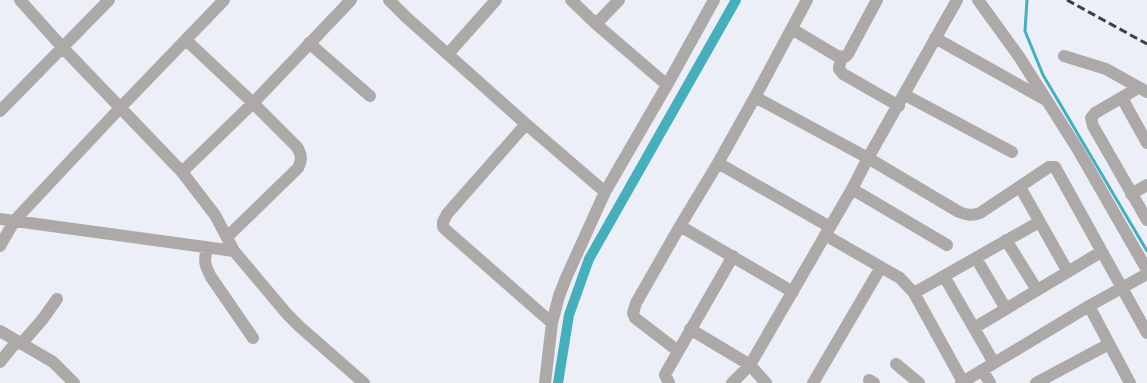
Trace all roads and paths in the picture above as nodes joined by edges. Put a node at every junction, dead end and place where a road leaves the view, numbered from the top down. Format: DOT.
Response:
graph roads {
  1 [pos="20,0"];
  2 [pos="109,0"];
  3 [pos="224,0"];
  4 [pos="351,0"];
  5 [pos="389,0"];
  6 [pos="496,0"];
  7 [pos="571,0"];
  8 [pos="619,0"];
  9 [pos="714,0"];
  10 [pos="807,0"];
  11 [pos="957,0"];
  12 [pos="978,0"];
  13 [pos="872,2"];
  14 [pos="596,24"];
  15 [pos="792,29"];
  16 [pos="935,38"];
  17 [pos="186,40"];
  18 [pos="309,43"];
  19 [pos="63,48"];
  20 [pos="448,54"];
  21 [pos="1064,56"];
  22 [pos="841,57"];
  23 [pos="667,85"];
  24 [pos="1143,90"];
  25 [pos="370,96"];
  26 [pos="755,97"];
  27 [pos="1122,98"];
  28 [pos="902,100"];
  29 [pos="1046,100"];
  30 [pos="253,103"];
  31 [pos="120,108"];
  32 [pos="0,111"];
  33 [pos="526,124"];
  34 [pos="1147,142"];
  35 [pos="1012,152"];
  36 [pos="868,158"];
  37 [pos="718,163"];
  38 [pos="182,172"];
  39 [pos="1147,186"];
  40 [pos="1020,187"];
  41 [pos="852,189"];
  42 [pos="605,192"];
  43 [pos="1131,194"];
  44 [pos="0,219"];
  45 [pos="15,220"];
  46 [pos="1147,220"];
  47 [pos="1039,222"];
  48 [pos="680,226"];
  49 [pos="828,231"];
  50 [pos="227,237"];
  51 [pos="1006,240"];
  52 [pos="947,245"];
  53 [pos="0,246"];
  54 [pos="207,247"];
  55 [pos="234,250"];
  56 [pos="1101,252"];
  57 [pos="732,256"];
  58 [pos="976,258"];
  59 [pos="881,267"];
  60 [pos="1147,270"];
  61 [pos="1068,272"];
  62 [pos="1147,274"];
  63 [pos="944,276"];
  64 [pos="1122,287"];
  65 [pos="1037,290"];
  66 [pos="793,292"];
  67 [pos="914,293"];
  68 [pos="58,299"];
  69 [pos="1089,306"];
  70 [pos="1006,309"];
  71 [pos="552,323"];
  72 [pos="974,328"];
  73 [pos="690,330"];
  74 [pos="0,331"];
  75 [pos="1147,333"];
  76 [pos="253,338"];
  77 [pos="19,342"];
  78 [pos="1109,344"];
  79 [pos="678,351"];
  80 [pos="0,362"];
  81 [pos="994,363"];
  82 [pos="896,364"];
  83 [pos="750,366"];
  84 [pos="982,370"];
  85 [pos="917,382"];
  86 [pos="962,382"];
  87 [pos="74,383"];
  88 [pos="364,383"];
  89 [pos="545,383"];
  90 [pos="669,383"];
  91 [pos="732,383"];
  92 [pos="766,383"];
  93 [pos="813,383"];
  94 [pos="990,383"];
  95 [pos="1036,383"];
  96 [pos="1130,383"];
  1 -- 19 [label="street"];
  2 -- 19 [label="street"];
  3 -- 17 [label="street"];
  4 -- 18 [label="street"];
  5 -- 20 [label="street"];
  6 -- 20 [label="street"];
  7 -- 14 [label="street"];
  8 -- 14 [label="street"];
  9 -- 23 [label="street"];
  10 -- 15 [label="street"];
  11 -- 16 [label="street"];
  12 -- 29 [label="street"];
  13 -- 22 [label="street"];
  14 -- 23 [label="street"];
  15 -- 22 [label="street"];
  15 -- 26 [label="street"];
  16 -- 28 [label="street"];
  16 -- 29 [label="street"];
  17 -- 30 [label="street"];
  17 -- 31 [label="street"];
  18 -- 25 [label="street"];
  18 -- 30 [label="street"];
  19 -- 31 [label="street"];
  19 -- 32 [label="street"];
  20 -- 33 [label="street"];
  21 -- 24 [label="street"];
  22 -- 28 [label="street"];
  23 -- 42 [label="street"];
  24 -- 27 [label="street"];
  26 -- 36 [label="street"];
  26 -- 37 [label="street"];
  27 -- 34 [label="street"];
  27 -- 43 [label="street"];
  28 -- 35 [label="street"];
  28 -- 36 [label="street"];
  29 -- 60 [label="street"];
  30 -- 38 [label="street"];
  30 -- 50 [label="street"];
  31 -- 38 [label="street"];
  31 -- 45 [label="street"];
  33 -- 42 [label="street"];
  33 -- 71 [label="street"];
  36 -- 40 [label="street"];
  36 -- 41 [label="street"];
  37 -- 48 [label="street"];
  37 -- 49 [label="street"];
  38 -- 50 [label="street"];
  39 -- 43 [label="street"];
  40 -- 47 [label="street"];
  40 -- 56 [label="street"];
  41 -- 49 [label="street"];
  41 -- 52 [label="street"];
  42 -- 71 [label="street"];
  43 -- 46 [label="street"];
  44 -- 45 [label="street"];
  45 -- 53 [label="street"];
  45 -- 54 [label="street"];
  47 -- 51 [label="street"];
  47 -- 61 [label="street"];
  48 -- 57 [label="street"];
  48 -- 79 [label="street"];
  49 -- 59 [label="street"];
  49 -- 66 [label="street"];
  50 -- 55 [label="street"];
  51 -- 58 [label="street"];
  51 -- 65 [label="street"];
  54 -- 55 [label="street"];
  54 -- 76 [label="street"];
  55 -- 88 [label="street"];
  56 -- 61 [label="street"];
  56 -- 64 [label="street"];
  57 -- 66 [label="street"];
  57 -- 73 [label="street"];
  58 -- 63 [label="street"];
  58 -- 70 [label="street"];
  59 -- 67 [label="street"];
  59 -- 93 [label="street"];
  61 -- 65 [label="street"];
  62 -- 64 [label="street"];
  63 -- 67 [label="street"];
  63 -- 72 [label="street"];
  64 -- 69 [label="street"];
  64 -- 75 [label="street"];
  65 -- 70 [label="street"];
  66 -- 83 [label="street"];
  67 -- 86 [label="street"];
  68 -- 77 [label="street"];
  69 -- 78 [label="street"];
  69 -- 81 [label="street"];
  70 -- 72 [label="street"];
  71 -- 89 [label="street"];
  72 -- 81 [label="street"];
  73 -- 79 [label="street"];
  73 -- 83 [label="street"];
  74 -- 77 [label="street"];
  77 -- 80 [label="street"];
  77 -- 87 [label="street"];
  78 -- 95 [label="street"];
  78 -- 96 [label="street"];
  79 -- 90 [label="street"];
  81 -- 84 [label="street"];
  82 -- 85 [label="street"];
  83 -- 91 [label="street"];
  83 -- 92 [label="street"];
  84 -- 86 [label="street"];
  84 -- 94 [label="street"];
}
